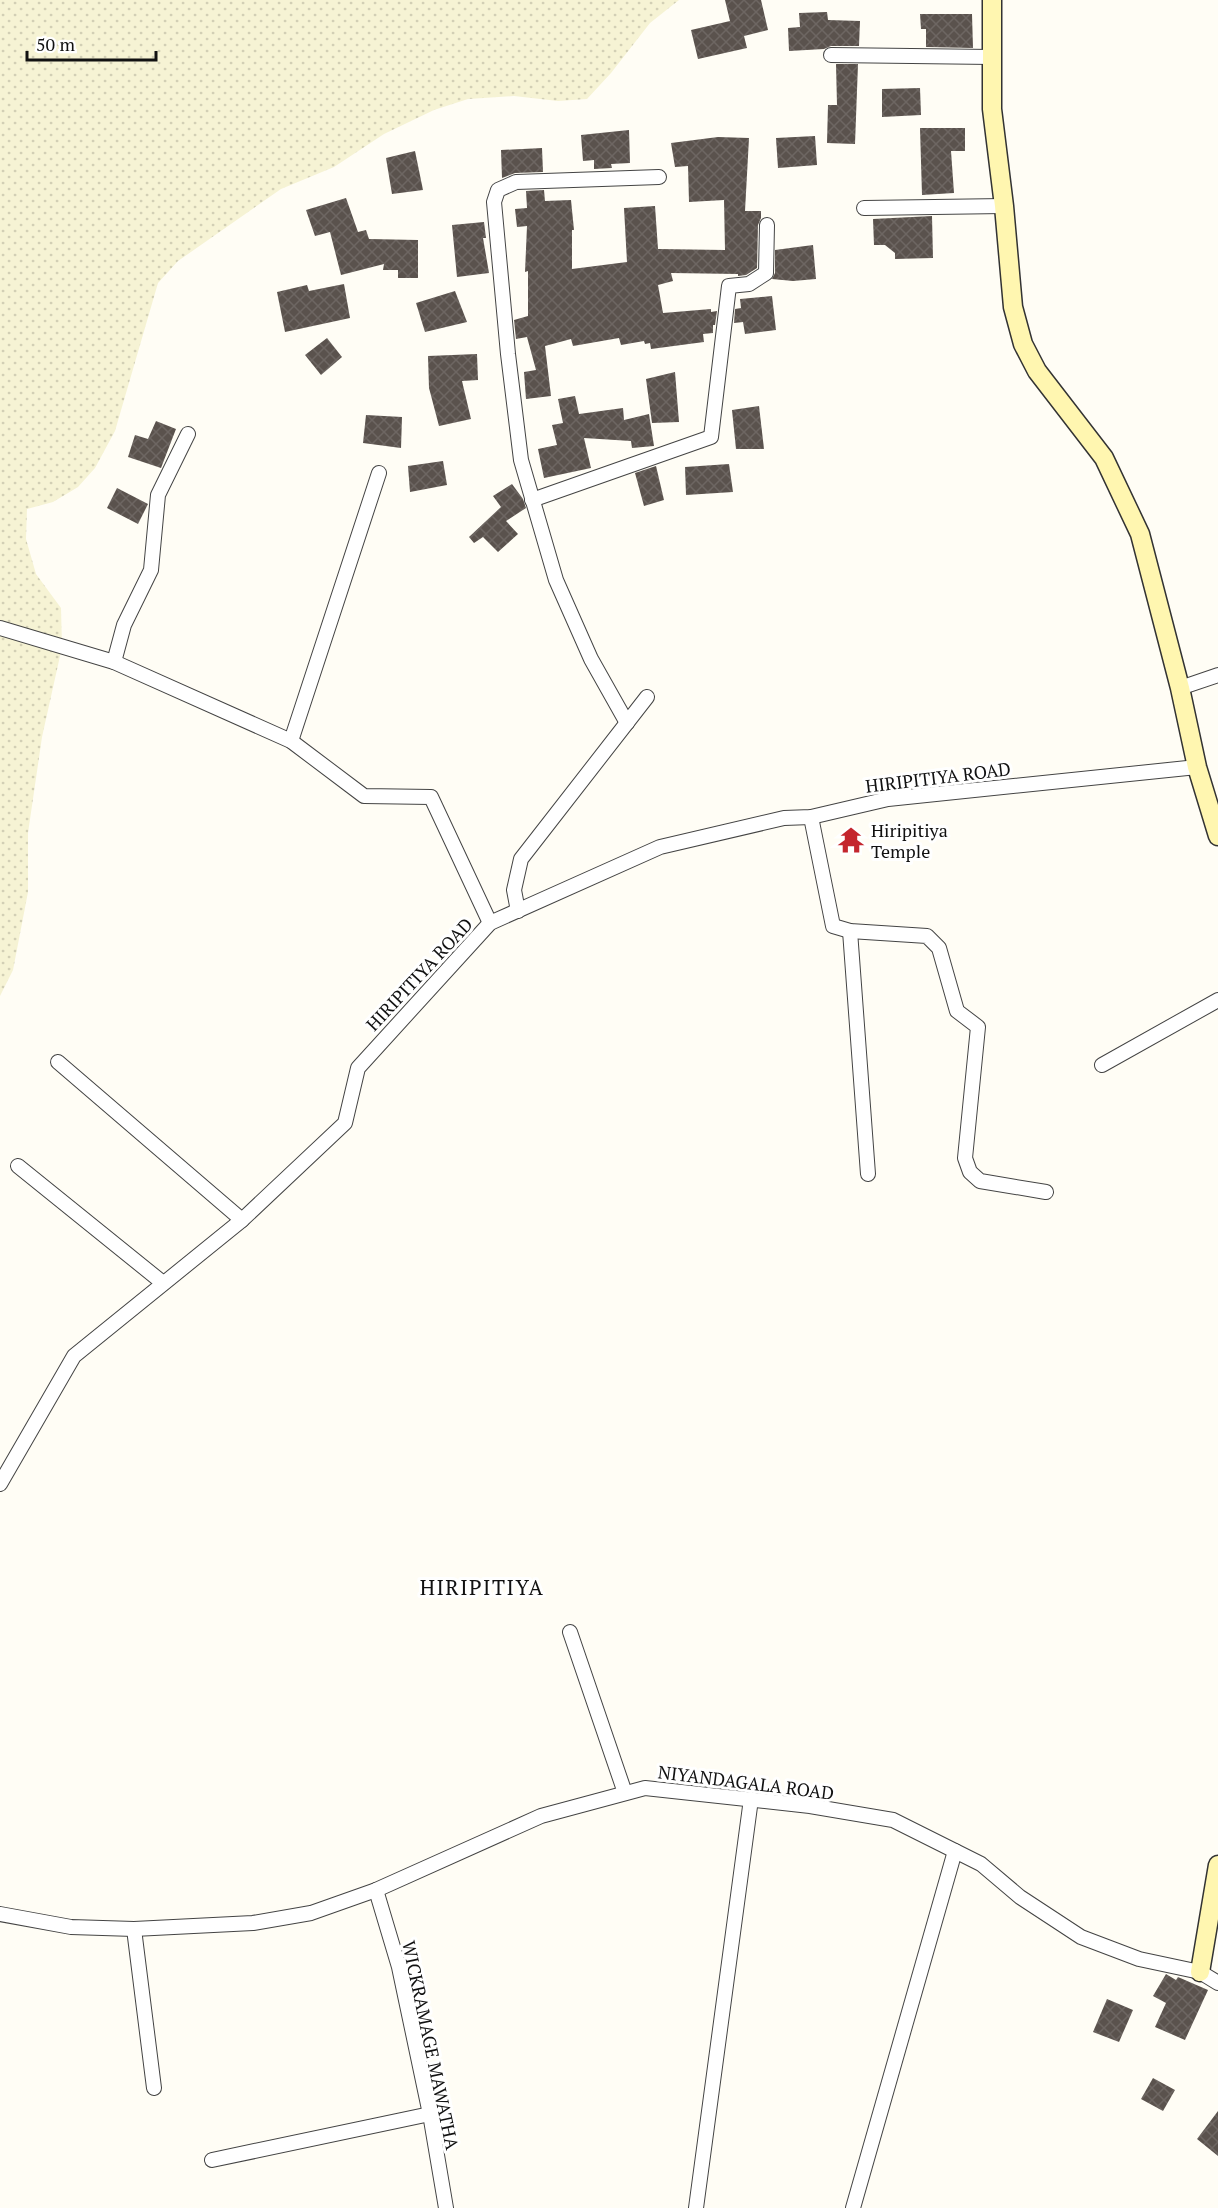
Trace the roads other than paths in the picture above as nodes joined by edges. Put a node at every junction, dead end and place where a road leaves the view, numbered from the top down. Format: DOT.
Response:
graph roads {
  1 [pos="992,0"];
  2 [pos="831,55"];
  3 [pos="992,57"];
  4 [pos="659,177"];
  5 [pos="1004,206"];
  6 [pos="864,208"];
  7 [pos="767,225"];
  8 [pos="188,434"];
  9 [pos="379,473"];
  10 [pos="532,500"];
  11 [pos="0,628"];
  12 [pos="114,662"];
  13 [pos="1218,675"];
  14 [pos="1180,688"];
  15 [pos="647,697"];
  16 [pos="627,723"];
  17 [pos="291,741"];
  18 [pos="1197,767"];
  19 [pos="811,817"];
  20 [pos="1218,836"];
  21 [pos="518,911"];
  22 [pos="490,923"];
  23 [pos="850,931"];
  24 [pos="1218,1000"];
  25 [pos="57,1062"];
  26 [pos="1102,1065"];
  27 [pos="18,1166"];
  28 [pos="868,1174"];
  29 [pos="1046,1192"];
  30 [pos="242,1220"];
  31 [pos="163,1283"];
  32 [pos="0,1484"];
  33 [pos="570,1632"];
  34 [pos="625,1793"];
  35 [pos="751,1799"];
  36 [pos="955,1851"];
  37 [pos="1218,1865"];
  38 [pos="376,1890"];
  39 [pos="0,1914"];
  40 [pos="134,1929"];
  41 [pos="1200,1972"];
  42 [pos="1218,1983"];
  43 [pos="154,2088"];
  44 [pos="430,2114"];
  45 [pos="212,2160"];
  46 [pos="446,2208"];
  47 [pos="696,2208"];
  48 [pos="853,2208"];
  1 -- 3 [label="street"];
  2 -- 3 [label="street"];
  3 -- 5 [label="street"];
  4 -- 10 [label="street"];
  5 -- 6 [label="street"];
  5 -- 14 [label="street"];
  7 -- 10 [label="street"];
  8 -- 12 [label="street"];
  9 -- 17 [label="street"];
  10 -- 16 [label="street"];
  11 -- 12 [label="street"];
  12 -- 17 [label="street"];
  13 -- 14 [label="street"];
  14 -- 18 [label="street"];
  15 -- 16 [label="street"];
  16 -- 21 [label="street"];
  17 -- 22 [label="street"];
  18 -- 19 [label="street, HIRIPITIYA ROAD"];
  18 -- 20 [label="street"];
  19 -- 21 [label="street, HIRIPITIYA ROAD"];
  19 -- 23 [label="street"];
  21 -- 22 [label="street, HIRIPITIYA ROAD"];
  22 -- 30 [label="street, HIRIPITIYA ROAD"];
  23 -- 28 [label="street"];
  23 -- 29 [label="street"];
  24 -- 26 [label="street"];
  25 -- 30 [label="street"];
  27 -- 31 [label="street"];
  30 -- 31 [label="street, HIRIPITIYA ROAD"];
  31 -- 32 [label="street, HIRIPITIYA ROAD"];
  33 -- 34 [label="street"];
  34 -- 35 [label="street, NIYANDAGALA ROAD"];
  34 -- 38 [label="street, NIYANDAGALA ROAD"];
  35 -- 36 [label="street, NIYANDAGALA ROAD"];
  35 -- 47 [label="street"];
  36 -- 41 [label="street, NIYANDAGALA ROAD"];
  36 -- 48 [label="street"];
  37 -- 41 [label="street"];
  38 -- 40 [label="street, NIYANDAGALA ROAD"];
  38 -- 44 [label="street, WICKRAMAGE MAWATHA"];
  39 -- 40 [label="street, NIYANDAGALA ROAD"];
  40 -- 43 [label="street"];
  41 -- 42 [label="street, NIYANDAGALA ROAD"];
  44 -- 45 [label="street"];
  44 -- 46 [label="street, WICKRAMAGE MAWATHA"];
}
